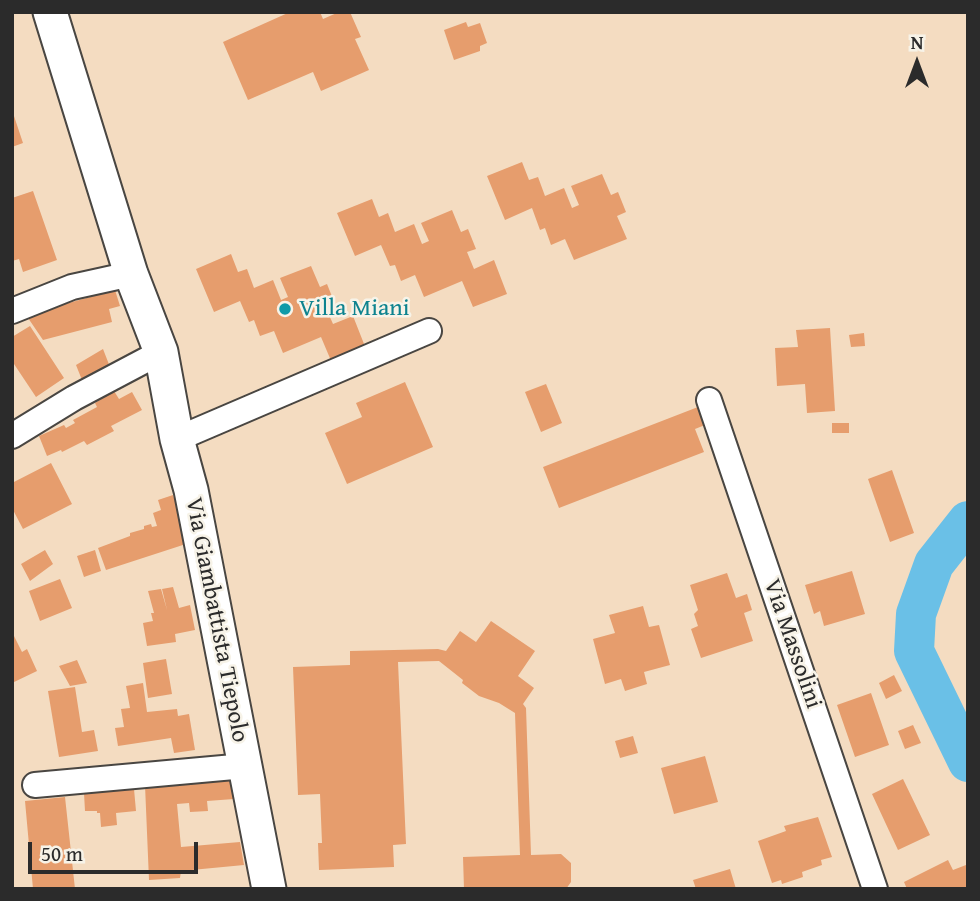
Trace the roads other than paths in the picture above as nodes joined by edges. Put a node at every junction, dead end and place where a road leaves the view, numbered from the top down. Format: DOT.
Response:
graph roads {
  1 [pos="50,12"];
  2 [pos="131,274"];
  3 [pos="12,311"];
  4 [pos="429,331"];
  5 [pos="160,352"];
  6 [pos="709,400"];
  7 [pos="12,436"];
  8 [pos="177,439"];
  9 [pos="245,766"];
  10 [pos="35,785"];
  11 [pos="269,889"];
  12 [pos="875,889"];
  1 -- 2 [label="street, Via Giambattista Tiepolo"];
  2 -- 3 [label="street"];
  2 -- 5 [label="street, Via Giambattista Tiepolo"];
  4 -- 8 [label="street"];
  5 -- 7 [label="street"];
  5 -- 8 [label="street, Via Giambattista Tiepolo"];
  6 -- 12 [label="street, Via Massolini"];
  8 -- 9 [label="street, Via Giambattista Tiepolo"];
  9 -- 10 [label="street"];
  9 -- 11 [label="street, Via Giambattista Tiepolo"];
}
